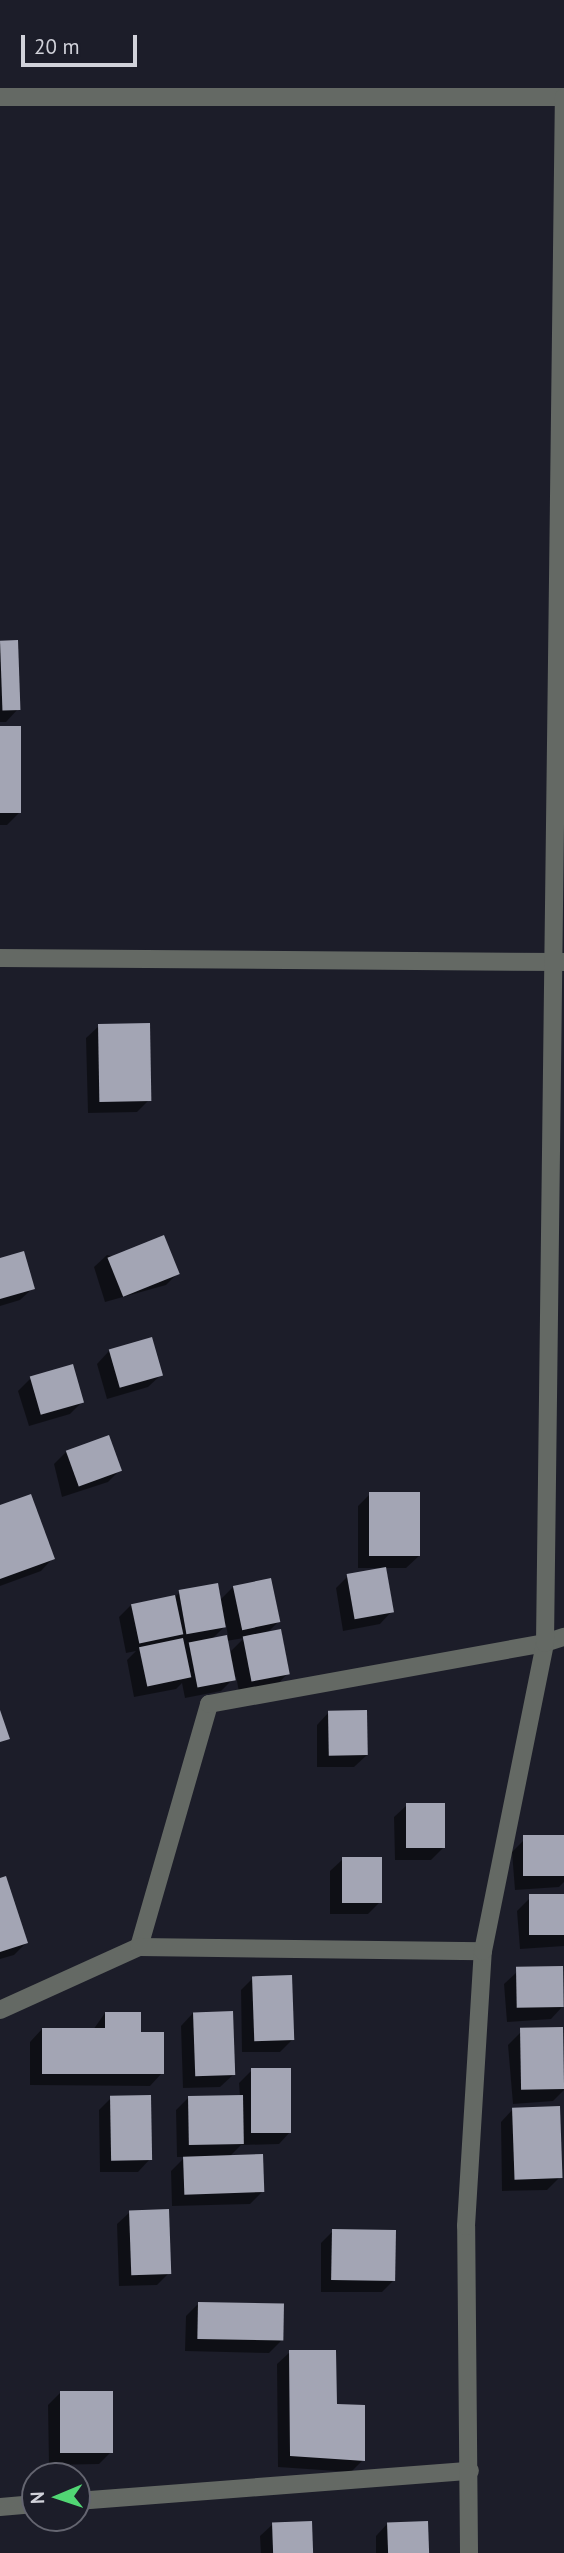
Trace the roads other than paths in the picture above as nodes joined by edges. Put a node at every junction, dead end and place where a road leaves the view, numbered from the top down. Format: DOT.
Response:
graph roads {
  1 [pos="0,97"];
  2 [pos="0,958"];
  3 [pos="558,963"];
  4 [pos="564,1637"];
  5 [pos="545,1643"];
  6 [pos="139,1947"];
  7 [pos="483,1951"];
  8 [pos="0,2010"];
  9 [pos="470,2472"];
  10 [pos="91,2500"];
  11 [pos="21,2505"];
  12 [pos="0,2507"];
  13 [pos="469,2553"];
  1 -- 3 [label="street"];
  2 -- 3 [label="street"];
  3 -- 5 [label="street"];
  4 -- 5 [label="street"];
  5 -- 6 [label="street"];
  5 -- 7 [label="street"];
  6 -- 7 [label="street"];
  6 -- 8 [label="street"];
  7 -- 9 [label="street"];
  9 -- 10 [label="street"];
  9 -- 13 [label="street"];
  11 -- 12 [label="street"];
}
